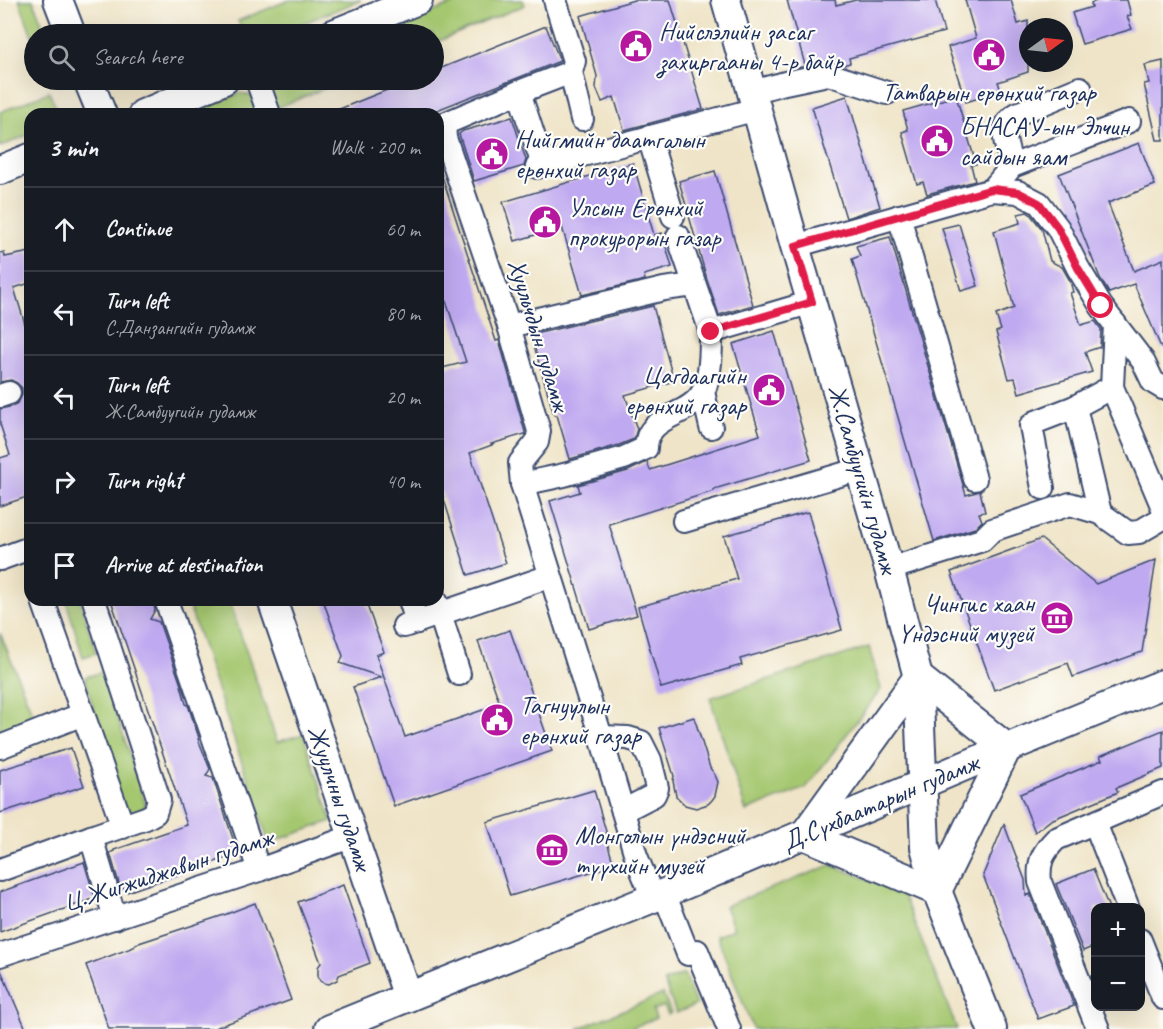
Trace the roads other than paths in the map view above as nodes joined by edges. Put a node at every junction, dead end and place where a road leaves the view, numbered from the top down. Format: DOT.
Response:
graph roads {
  1 [pos="58,0"];
  2 [pos="418,0"];
  3 [pos="555,0"];
  4 [pos="726,0"];
  5 [pos="67,24"];
  6 [pos="358,24"];
  7 [pos="571,72"];
  8 [pos="1080,88"];
  9 [pos="92,90"];
  10 [pos="200,90"];
  11 [pos="260,90"];
  12 [pos="519,92"];
  13 [pos="886,93"];
  14 [pos="754,100"];
  15 [pos="100,108"];
  16 [pos="157,108"];
  17 [pos="266,108"];
  18 [pos="582,119"];
  19 [pos="1129,121"];
  20 [pos="444,124"];
  21 [pos="649,137"];
  22 [pos="444,145"];
  23 [pos="24,160"];
  24 [pos="1012,166"];
  25 [pos="0,170"];
  26 [pos="992,189"];
  27 [pos="899,216"];
  28 [pos="795,246"];
  29 [pos="694,285"];
  30 [pos="812,302"];
  31 [pos="1115,324"];
  32 [pos="509,326"];
  33 [pos="711,332"];
  34 [pos="1112,387"];
  35 [pos="1163,388"];
  36 [pos="703,392"];
  37 [pos="1076,407"];
  38 [pos="711,427"];
  39 [pos="860,469"];
  40 [pos="975,479"];
  41 [pos="522,484"];
  42 [pos="1043,488"];
  43 [pos="1163,508"];
  44 [pos="1100,513"];
  45 [pos="1163,518"];
  46 [pos="684,520"];
  47 [pos="24,550"];
  48 [pos="0,559"];
  49 [pos="889,569"];
  50 [pos="550,576"];
  51 [pos="444,605"];
  52 [pos="45,606"];
  53 [pos="96,606"];
  54 [pos="168,606"];
  55 [pos="275,606"];
  56 [pos="410,606"];
  57 [pos="438,607"];
  58 [pos="459,674"];
  59 [pos="918,677"];
  60 [pos="1163,684"];
  61 [pos="83,714"];
  62 [pos="601,737"];
  63 [pos="0,747"];
  64 [pos="1007,748"];
  65 [pos="922,784"];
  66 [pos="1163,793"];
  67 [pos="623,812"];
  68 [pos="1095,823"];
  69 [pos="123,826"];
  70 [pos="804,835"];
  71 [pos="353,836"];
  72 [pos="91,837"];
  73 [pos="0,870"];
  74 [pos="259,870"];
  75 [pos="937,891"];
  76 [pos="658,896"];
  77 [pos="1126,903"];
  78 [pos="115,918"];
  79 [pos="1145,953"];
  80 [pos="0,955"];
  81 [pos="408,997"];
  82 [pos="1163,998"];
  83 [pos="329,1029"];
  84 [pos="729,1029"];
  85 [pos="992,1029"];
  86 [pos="1098,1029"];
  1 -- 5 [label="main road"];
  2 -- 6 [label="main road"];
  3 -- 7 [label="street"];
  4 -- 14 [label="main road, Ж.Самбуугийн гудамж"];
  7 -- 12 [label="street, Хуульчдын гудамж"];
  7 -- 18 [label="street"];
  8 -- 24 [label="street"];
  9 -- 15 [label="main road"];
  10 -- 16 [label="main road"];
  11 -- 17 [label="street"];
  12 -- 20 [label="street, Хуульчдын гудамж"];
  12 -- 21 [label="street"];
  13 -- 14 [label="street"];
  14 -- 21 [label="street"];
  14 -- 28 [label="main road, Ж.Самбуугийн гудамж"];
  19 -- 24 [label="street"];
  21 -- 29 [label="street"];
  22 -- 32 [label="street, Хуульчдын гудамж"];
  23 -- 25 [label="main road"];
  24 -- 26 [label="street"];
  26 -- 27 [label="street"];
  26 -- 31 [label="street"];
  27 -- 28 [label="street"];
  27 -- 40 [label="street"];
  28 -- 30 [label="main road, Ж.Самбуугийн гудамж"];
  29 -- 32 [label="street"];
  29 -- 33 [label="street"];
  30 -- 33 [label="street"];
  30 -- 39 [label="main road, Ж.Самбуугийн гудамж"];
  31 -- 34 [label="street"];
  31 -- 35 [label="street"];
  32 -- 41 [label="street, Хуульчдын гудамж"];
  33 -- 36 [label="street"];
  34 -- 37 [label="street"];
  34 -- 43 [label="street"];
  36 -- 38 [label="street"];
  36 -- 41 [label="street"];
  37 -- 42 [label="street"];
  37 -- 44 [label="street"];
  39 -- 46 [label="street"];
  39 -- 49 [label="main road, Ж.Самбуугийн гудамж"];
  41 -- 50 [label="street, Хуульчдын гудамж"];
  44 -- 45 [label="street"];
  44 -- 49 [label="street"];
  47 -- 48 [label="street"];
  49 -- 59 [label="main road, Ж.Самбуугийн гудамж"];
  50 -- 51 [label="street"];
  50 -- 62 [label="street, Хуульчдын гудамж"];
  52 -- 61 [label="street"];
  53 -- 69 [label="street"];
  54 -- 74 [label="street"];
  55 -- 71 [label="main road, Жуулчны гудамж"];
  56 -- 57 [label="street"];
  57 -- 58 [label="street"];
  59 -- 64 [label="main road"];
  59 -- 65 [label="main road, Ж.Самбуугийн гудамж"];
  59 -- 70 [label="main road"];
  60 -- 64 [label="main road, Д.Сүхбаатарын гудамж"];
  61 -- 63 [label="street"];
  61 -- 69 [label="street"];
  62 -- 67 [label="street, Хуульчдын гудамж"];
  62 -- 67 [label="street"];
  64 -- 65 [label="main road, Д.Сүхбаатарын гудамж"];
  64 -- 75 [label="main road"];
  65 -- 70 [label="main road, Д.Сүхбаатарын гудамж"];
  65 -- 75 [label="main road, Ж.Самбуугийн гудамж"];
  66 -- 68 [label="street"];
  67 -- 76 [label="street, Хуульчдын гудамж"];
  68 -- 77 [label="street"];
  68 -- 86 [label="street"];
  69 -- 72 [label="street"];
  70 -- 75 [label="main road"];
  70 -- 76 [label="main road, Д.Сүхбаатарын гудамж"];
  71 -- 74 [label="street, Ц.Жигжиджавын гудамж"];
  71 -- 81 [label="main road, Жуулчны гудамж"];
  72 -- 73 [label="street"];
  72 -- 78 [label="street"];
  74 -- 78 [label="street, Ц.Жигжиджавын гудамж"];
  75 -- 85 [label="main road, Ж.Самбуугийн гудамж"];
  76 -- 81 [label="main road, Д.Сүхбаатарын гудамж"];
  76 -- 84 [label="street, Хуульчдын гудамж"];
  78 -- 80 [label="street, Ц.Жигжиджавын гудамж"];
  79 -- 82 [label="street"];
  81 -- 83 [label="main road, Д.Сүхбаатарын гудамж"];
}
